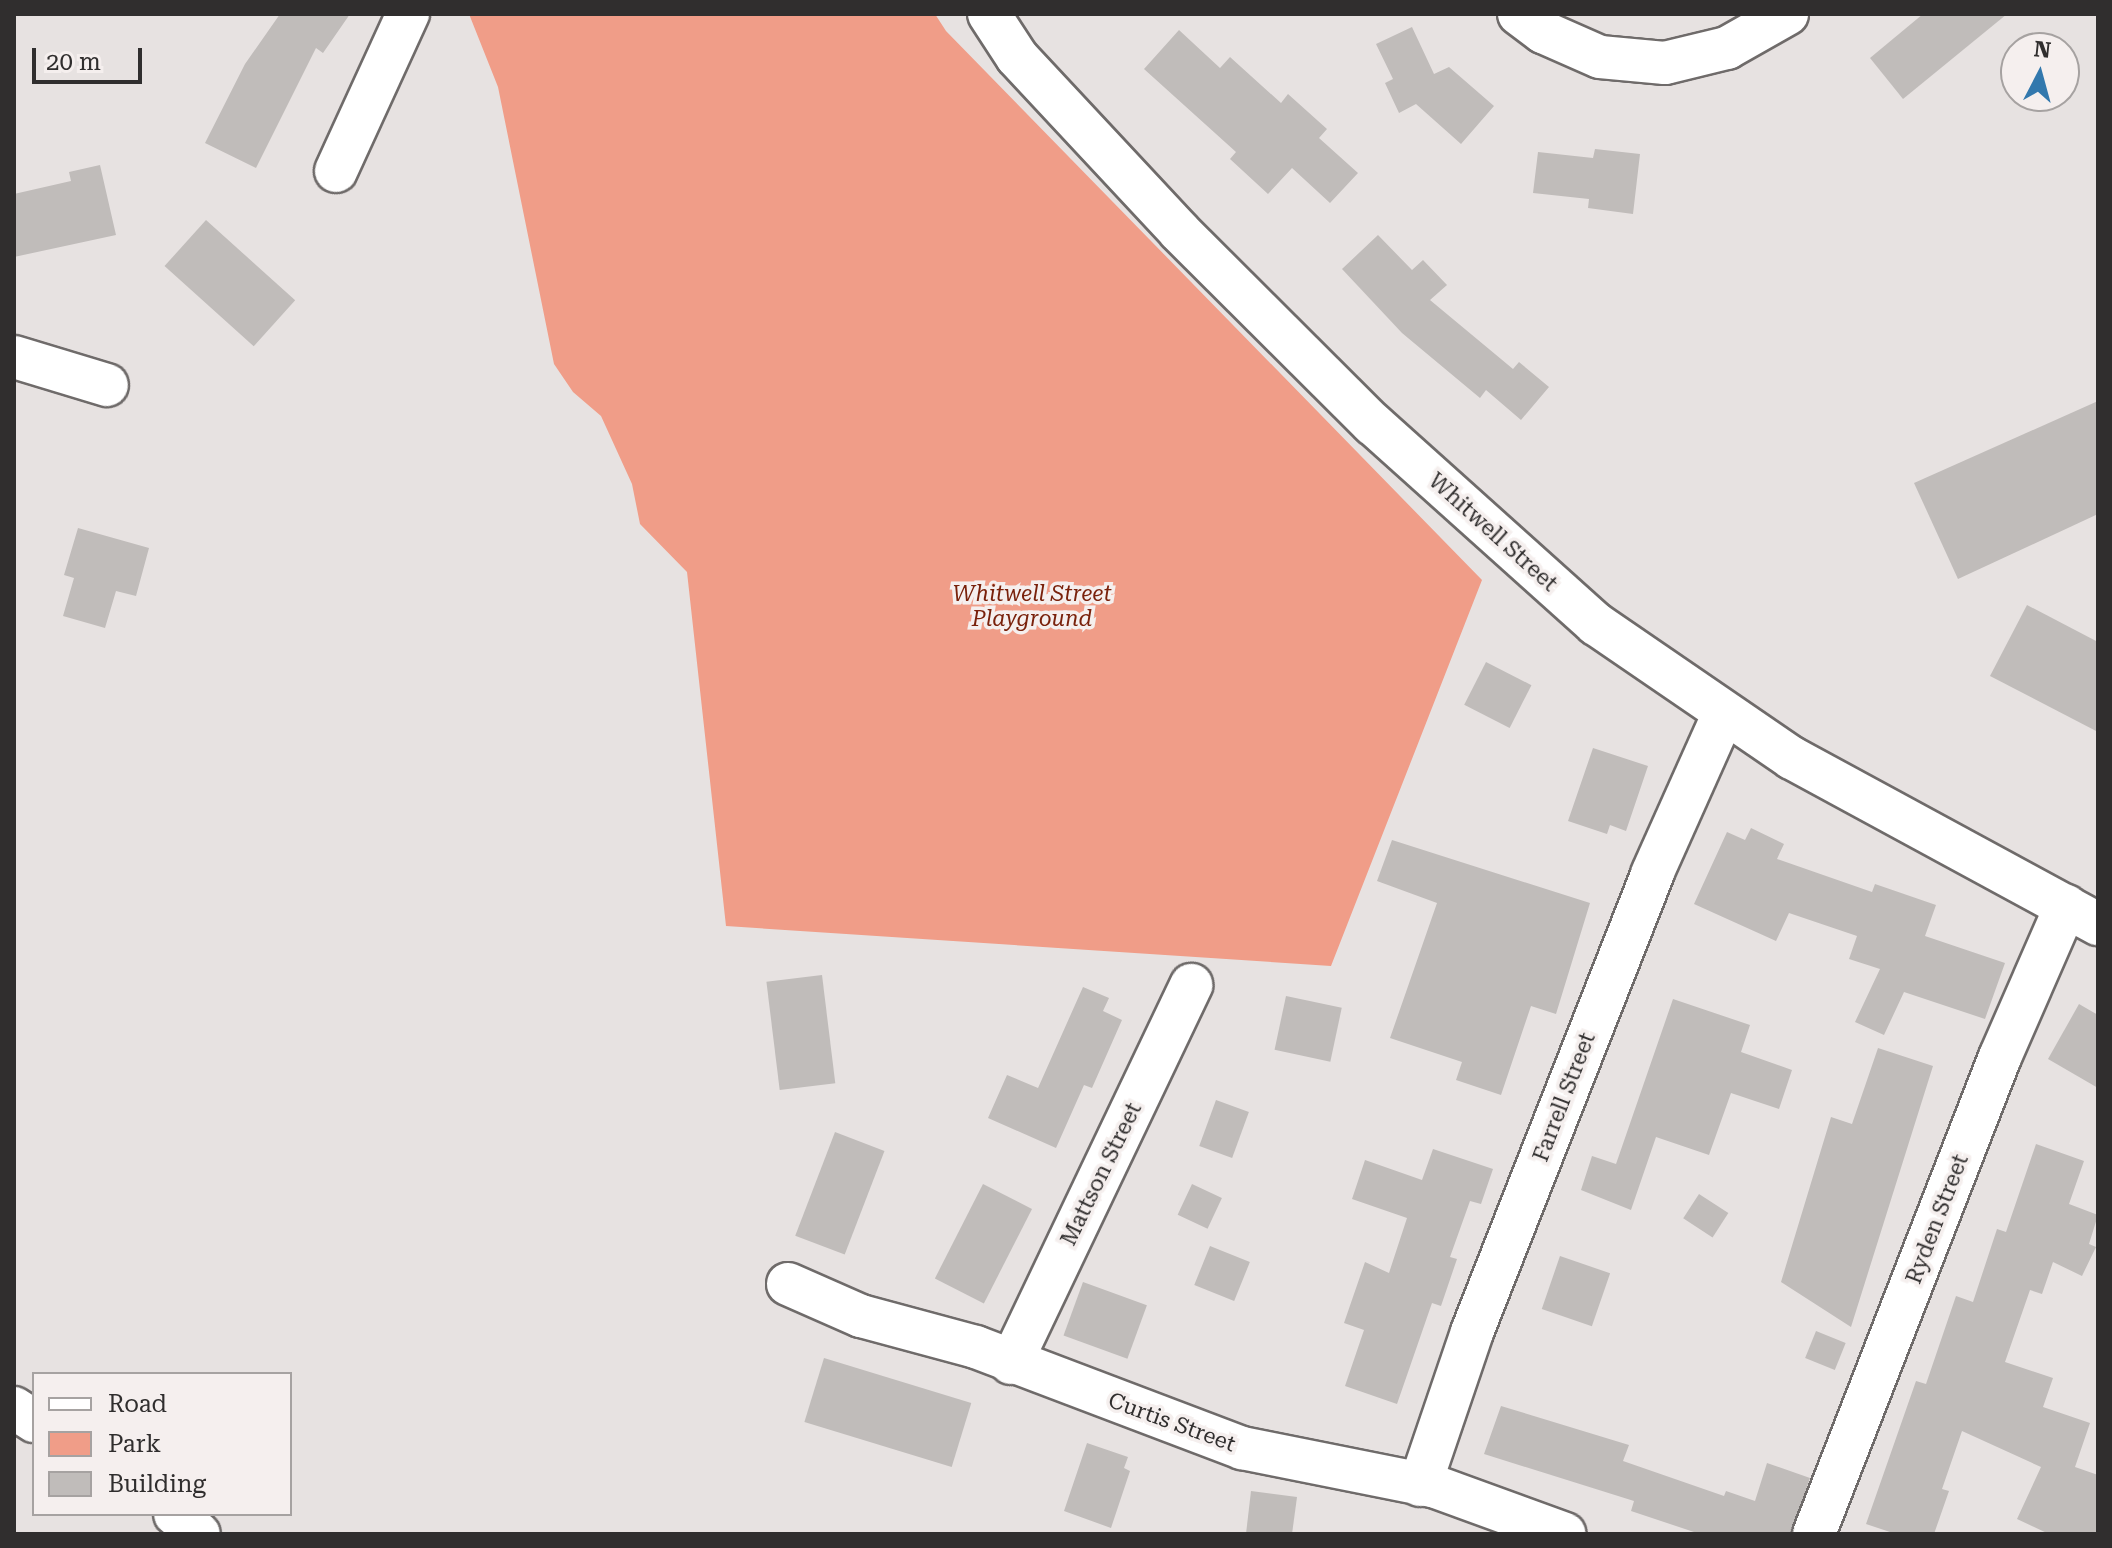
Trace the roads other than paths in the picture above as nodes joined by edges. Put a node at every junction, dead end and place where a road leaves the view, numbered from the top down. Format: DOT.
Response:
graph roads {
  1 [pos="408,14"];
  2 [pos="989,14"];
  3 [pos="1519,14"];
  4 [pos="1787,14"];
  5 [pos="336,171"];
  6 [pos="14,357"];
  7 [pos="107,385"];
  8 [pos="1723,715"];
  9 [pos="2082,915"];
  10 [pos="1191,985"];
  11 [pos="788,1284"];
  12 [pos="1011,1363"];
  13 [pos="14,1408"];
  14 [pos="32,1420"];
  15 [pos="1420,1485"];
  16 [pos="177,1516"];
  17 [pos="199,1534"];
  18 [pos="1565,1534"];
  19 [pos="1814,1534"];
  1 -- 5 [label="street"];
  2 -- 8 [label="street, Whitwell Street"];
  3 -- 4 [label="street"];
  6 -- 7 [label="street"];
  8 -- 9 [label="street, Whitwell Street"];
  8 -- 15 [label="street, Farrell Street"];
  9 -- 19 [label="street, Ryden Street"];
  10 -- 12 [label="street, Mattson Street"];
  11 -- 12 [label="street, Curtis Street"];
  12 -- 15 [label="street, Curtis Street"];
  13 -- 14 [label="street"];
  15 -- 18 [label="street, Curtis Street"];
  16 -- 17 [label="street"];
}
